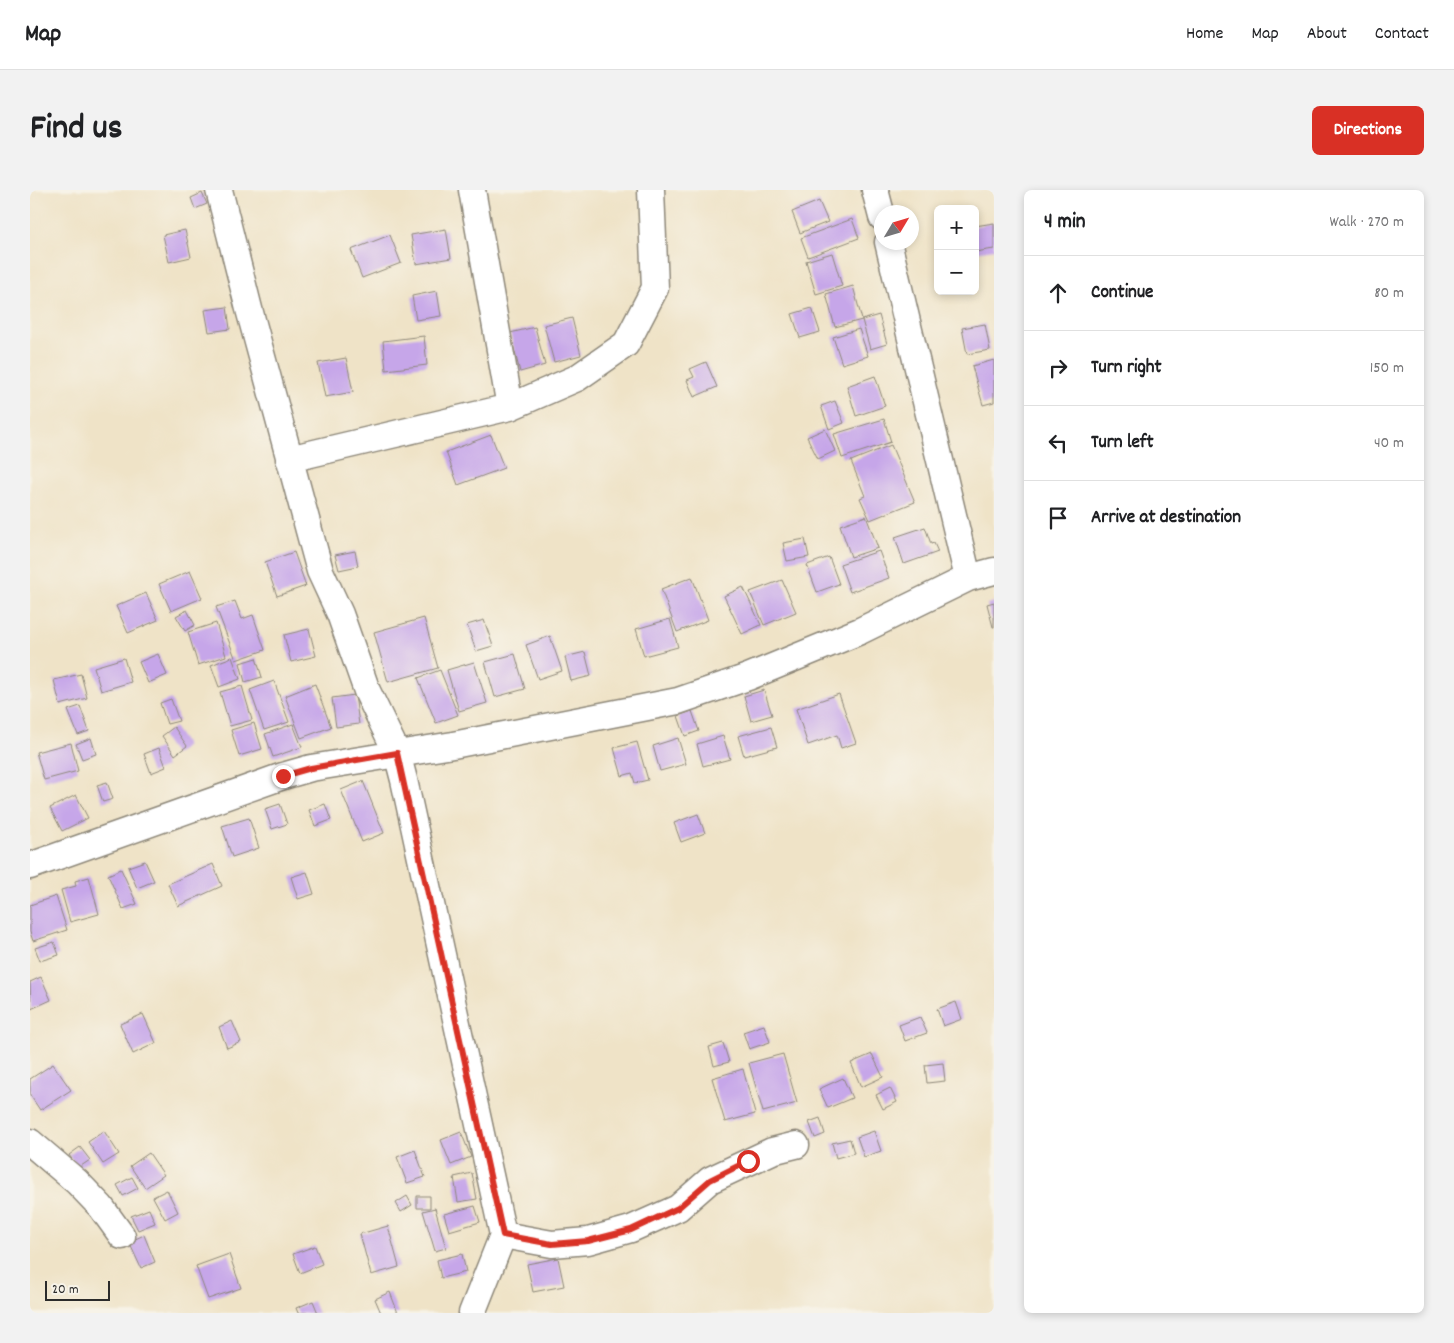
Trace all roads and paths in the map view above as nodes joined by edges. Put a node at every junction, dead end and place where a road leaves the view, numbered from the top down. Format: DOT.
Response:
graph roads {
  1 [pos="219,190"];
  2 [pos="472,190"];
  3 [pos="651,190"];
  4 [pos="875,190"];
  5 [pos="879,205"];
  6 [pos="890,250"];
  7 [pos="510,407"];
  8 [pos="289,460"];
  9 [pos="994,571"];
  10 [pos="968,578"];
  11 [pos="397,753"];
  12 [pos="30,866"];
  13 [pos="30,1142"];
  14 [pos="796,1145"];
  15 [pos="503,1235"];
  16 [pos="122,1236"];
  17 [pos="472,1313"];
  1 -- 8 [label="street"];
  2 -- 7 [label="street"];
  3 -- 7 [label="street"];
  4 -- 5 [label="street"];
  6 -- 10 [label="street"];
  7 -- 8 [label="street"];
  8 -- 11 [label="street"];
  9 -- 10 [label="street"];
  10 -- 11 [label="street"];
  11 -- 12 [label="street"];
  11 -- 15 [label="street"];
  13 -- 16 [label="street"];
  14 -- 15 [label="street"];
  15 -- 17 [label="street"];
}
